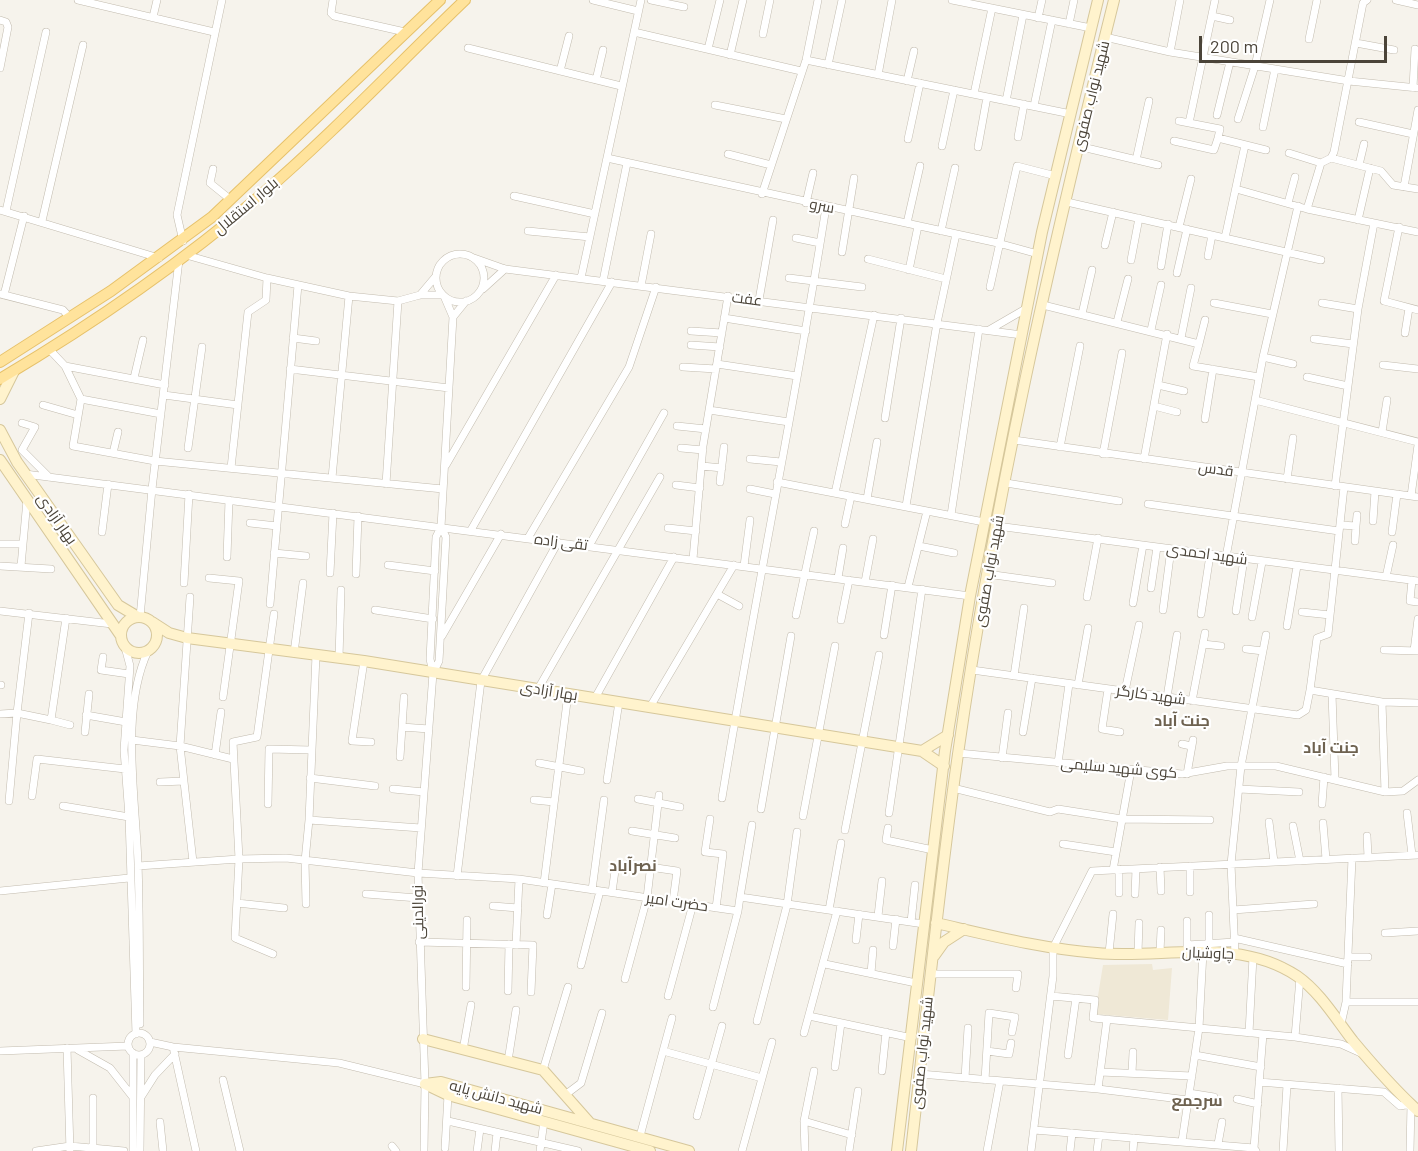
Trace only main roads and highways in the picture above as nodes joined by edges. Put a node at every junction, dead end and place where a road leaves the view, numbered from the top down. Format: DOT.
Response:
graph roads {
  1 [pos="440,0"];
  2 [pos="465,0"];
  3 [pos="1098,0"];
  4 [pos="1114,0"];
  5 [pos="1047,211"];
  6 [pos="1063,218"];
  7 [pos="1042,232"];
  8 [pos="1058,235"];
  9 [pos="111,291"];
  10 [pos="118,303"];
  11 [pos="0,362"];
  12 [pos="14,371"];
  13 [pos="0,379"];
  14 [pos="0,399"];
  15 [pos="0,430"];
  16 [pos="0,460"];
  17 [pos="139,617"];
  18 [pos="152,622"];
  19 [pos="182,637"];
  20 [pos="123,641"];
  21 [pos="151,649"];
  22 [pos="948,735"];
  23 [pos="922,751"];
  24 [pos="944,766"];
  25 [pos="936,923"];
  26 [pos="964,929"];
  27 [pos="932,960"];
  28 [pos="423,1039"];
  29 [pos="1414,1108"];
  30 [pos="901,1112"];
  31 [pos="915,1113"];
  32 [pos="588,1128"];
  33 [pos="618,1147"];
  34 [pos="915,1150"];
  35 [pos="650,1151"];
  36 [pos="689,1151"];
  37 [pos="897,1151"];
  1 -- 9 [label="main road, بلوار استقلال"];
  2 -- 10 [label="main road, بلوار استقلال"];
  3 -- 5 [label="main road, شهید نواب صفوی"];
  4 -- 6 [label="main road, شهید نواب صفوی"];
  5 -- 6 [label="main road"];
  5 -- 7 [label="main road, شهید نواب صفوی"];
  6 -- 8 [label="main road, شهید نواب صفوی"];
  7 -- 8 [label="main road"];
  7 -- 22 [label="main road, شهید نواب صفوی"];
  8 -- 25 [label="main road, شهید نواب صفوی"];
  9 -- 10 [label="main road"];
  9 -- 11 [label="main road, بلوار استقلال"];
  10 -- 12 [label="main road, بلوار استقلال"];
  12 -- 13 [label="main road, بلوار استقلال"];
  12 -- 14 [label="main road"];
  15 -- 17 [label="main road, بهار آزادی"];
  16 -- 20 [label="main road, بهار آزادی"];
  17 -- 18 [label="main road"];
  17 -- 20 [label="main road"];
  18 -- 19 [label="main road, بهار آزادی"];
  18 -- 21 [label="main road"];
  19 -- 21 [label="main road"];
  19 -- 23 [label="main road, بهار آزادی"];
  20 -- 21 [label="main road"];
  22 -- 23 [label="main road"];
  22 -- 24 [label="main road, شهید نواب صفوی"];
  23 -- 24 [label="main road, بهار آزادی"];
  24 -- 30 [label="main road, شهید نواب صفوی"];
  25 -- 26 [label="main road, چاوشیان"];
  25 -- 27 [label="main road, شهید نواب صفوی"];
  26 -- 27 [label="main road"];
  26 -- 29 [label="main road, چاوشیان"];
  27 -- 31 [label="main road, شهید نواب صفوی"];
  28 -- 32 [label="main road"];
  30 -- 31 [label="main road"];
  30 -- 37 [label="main road, شهید نواب صفوی"];
  31 -- 34 [label="main road, شهید نواب صفوی"];
  32 -- 32 [label="main road, شهید دانش پایه"];
  32 -- 33 [label="main road, شهید دانش پایه"];
  32 -- 36 [label="main road, شهید دانش پایه"];
  33 -- 35 [label="main road, شهید دانش پایه"];
}
